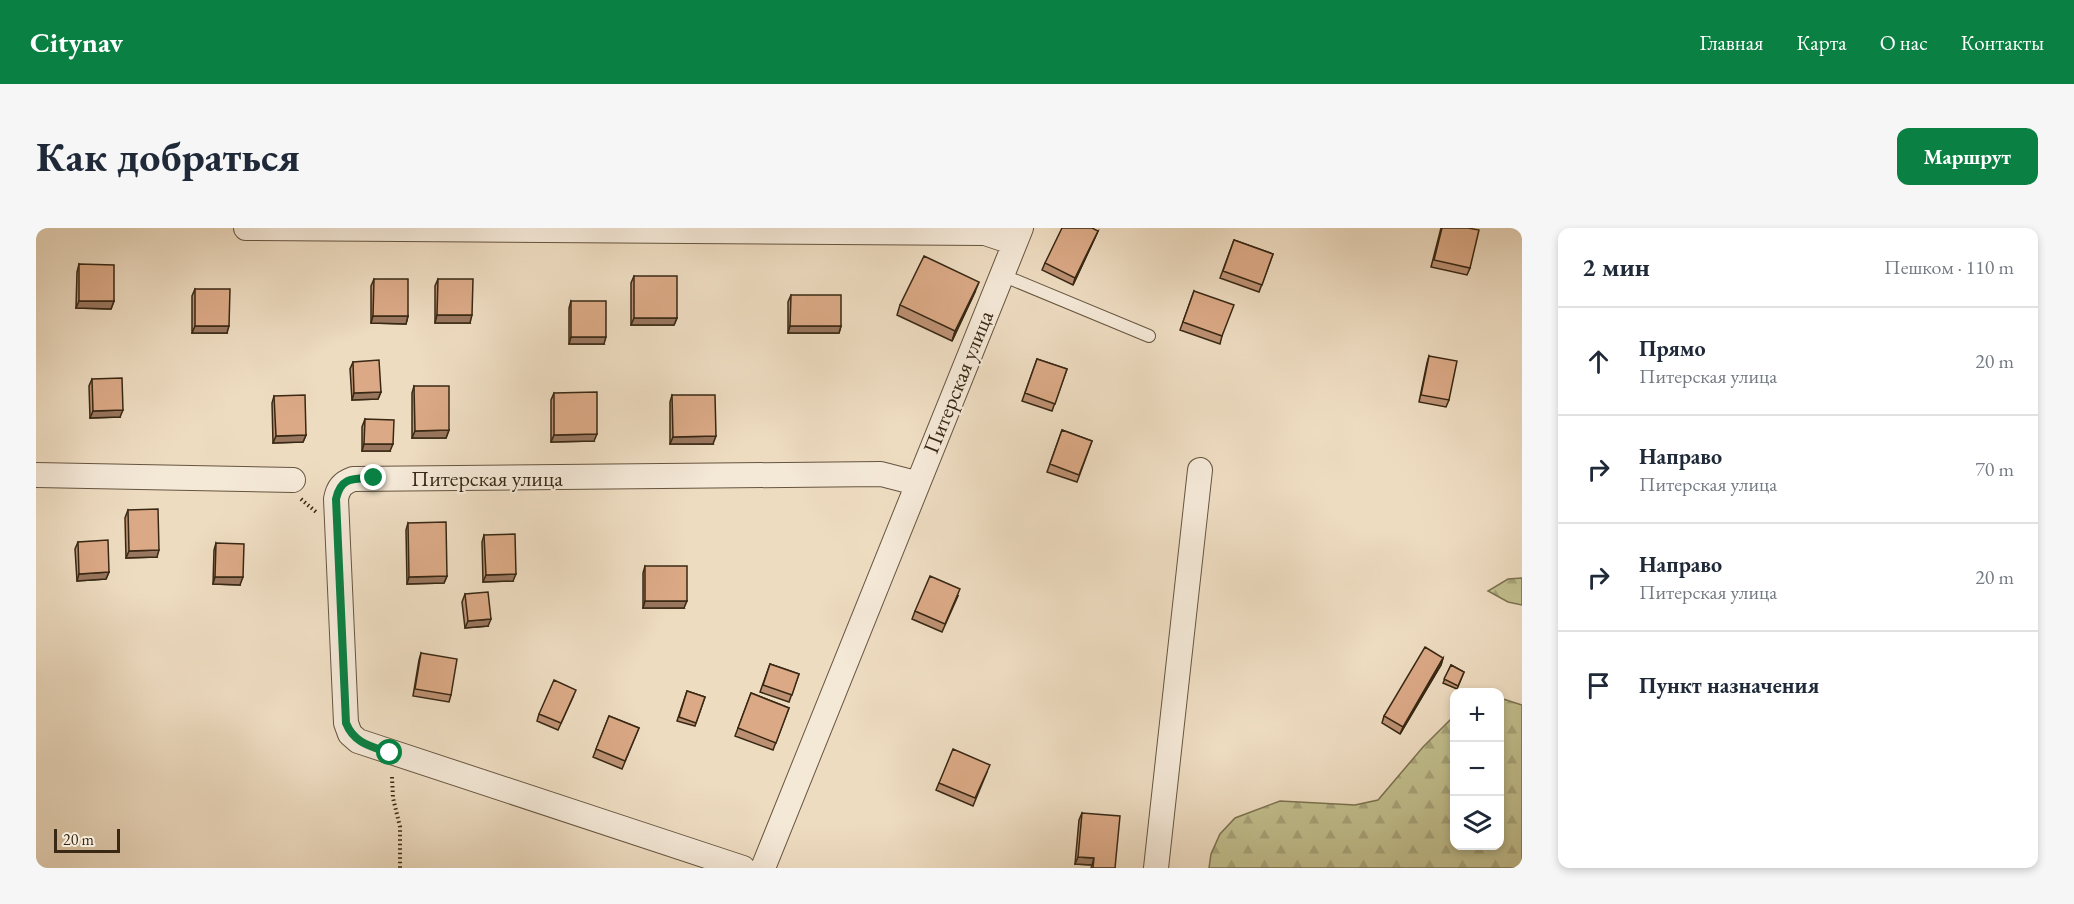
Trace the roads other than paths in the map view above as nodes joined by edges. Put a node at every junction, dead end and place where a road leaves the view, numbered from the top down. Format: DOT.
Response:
graph roads {
  1 [pos="246,228"];
  2 [pos="1018,235"];
  3 [pos="1002,275"];
  4 [pos="1149,336"];
  5 [pos="1200,470"];
  6 [pos="36,475"];
  7 [pos="293,480"];
  8 [pos="916,483"];
  9 [pos="743,868"];
  10 [pos="763,868"];
  11 [pos="1156,868"];
  1 -- 2 [label="street"];
  2 -- 3 [label="street, Питерская улица"];
  3 -- 4 [label="lane"];
  3 -- 8 [label="street, Питерская улица"];
  5 -- 11 [label="street"];
  6 -- 7 [label="street"];
  8 -- 9 [label="street, Питерская улица"];
  8 -- 10 [label="street"];
}
